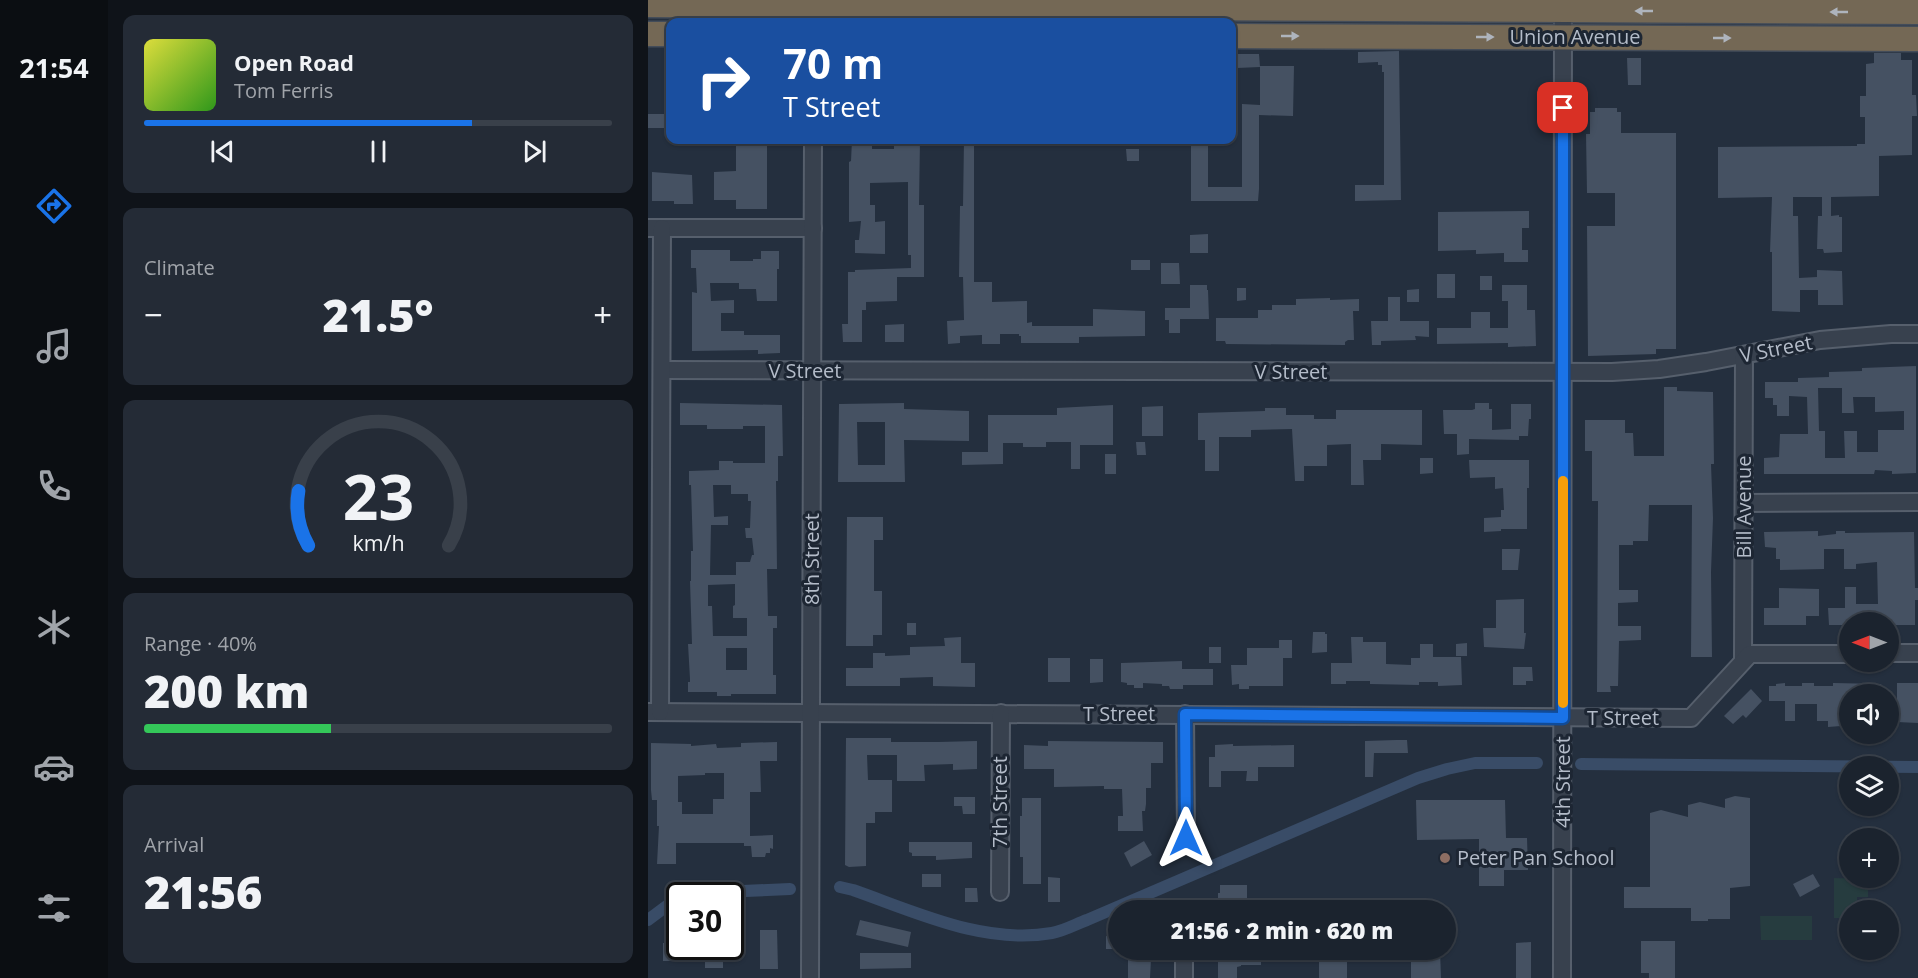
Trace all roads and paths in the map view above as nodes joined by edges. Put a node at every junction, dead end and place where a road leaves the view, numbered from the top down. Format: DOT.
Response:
graph roads {
  1 [pos="1013,4"];
  2 [pos="1191,4"];
  3 [pos="648,5"];
  4 [pos="1385,5"];
  5 [pos="1563,5"];
  6 [pos="1867,6"];
  7 [pos="840,10"];
  8 [pos="1918,12"];
  9 [pos="899,18"];
  10 [pos="919,18"];
  11 [pos="648,34"];
  12 [pos="666,34"];
  13 [pos="1236,36"];
  14 [pos="1563,37"];
  15 [pos="1918,39"];
  16 [pos="813,144"];
  17 [pos="655,228"];
  18 [pos="813,228"];
  19 [pos="1918,334"];
  20 [pos="1744,355"];
  21 [pos="662,370"];
  22 [pos="812,371"];
  23 [pos="1563,373"];
  24 [pos="1918,502"];
  25 [pos="1744,503"];
  26 [pos="1899,653"];
  27 [pos="1918,653"];
  28 [pos="1839,654"];
  29 [pos="1743,660"];
  30 [pos="654,712"];
  31 [pos="811,712"];
  32 [pos="1001,713"];
  33 [pos="1185,714"];
  34 [pos="1563,718"];
  35 [pos="1186,838"];
  36 [pos="1000,892"];
  37 [pos="1184,960"];
  38 [pos="810,978"];
  39 [pos="1184,978"];
  40 [pos="1562,978"];
  1 -- 2 [label="highway, Union Avenue"];
  1 -- 10 [label="highway, Union Avenue"];
  2 -- 4 [label="highway, Union Avenue"];
  3 -- 7 [label="highway"];
  4 -- 5 [label="highway, Union Avenue"];
  6 -- 5 [label="highway, Union Avenue, one-way"];
  5 -- 14 [label="street, 4th Street"];
  6 -- 8 [label="highway, Union Avenue"];
  7 -- 9 [label="highway, Union Avenue"];
  11 -- 12 [label="highway"];
  13 -- 14 [label="highway, Union Avenue, one-way"];
  14 -- 15 [label="highway, Union Avenue, one-way"];
  14 -- 23 [label="street, 4th Street"];
  16 -- 18 [label="street, 8th Street"];
  17 -- 18 [label="street"];
  17 -- 21 [label="street"];
  18 -- 22 [label="street, 8th Street"];
  19 -- 20 [label="street, V Street"];
  20 -- 23 [label="street, V Street"];
  20 -- 25 [label="street, Bill Avenue"];
  21 -- 22 [label="street, V Street"];
  21 -- 30 [label="street"];
  22 -- 23 [label="street, V Street"];
  22 -- 31 [label="street, 8th Street"];
  23 -- 34 [label="street, 4th Street"];
  24 -- 25 [label="street"];
  25 -- 29 [label="street, Bill Avenue"];
  26 -- 27 [label="street"];
  28 -- 29 [label="street"];
  29 -- 34 [label="street, T Street"];
  30 -- 31 [label="street, T Street"];
  31 -- 32 [label="street, T Street"];
  31 -- 38 [label="street, 8th Street"];
  32 -- 33 [label="street, T Street"];
  32 -- 36 [label="street, 7th Street"];
  33 -- 34 [label="street, T Street"];
  33 -- 35 [label="street"];
  34 -- 40 [label="street, 4th Street"];
  37 -- 39 [label="street"];
}
